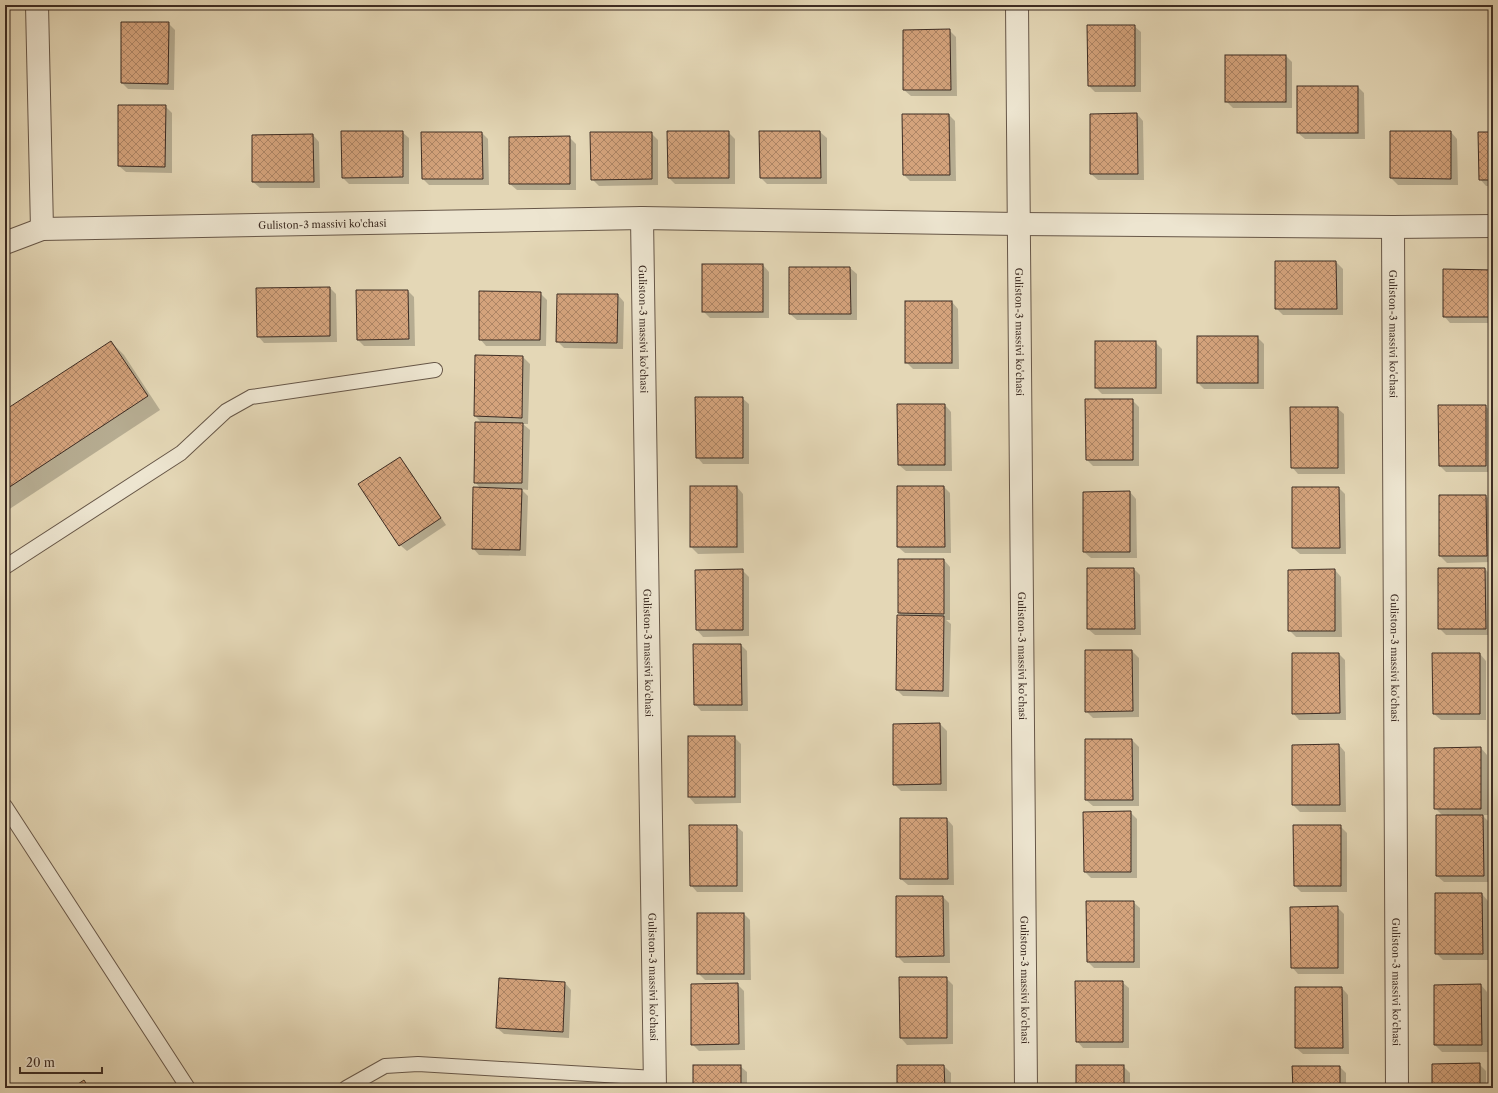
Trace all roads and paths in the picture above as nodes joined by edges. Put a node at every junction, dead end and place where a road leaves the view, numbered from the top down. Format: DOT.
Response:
graph roads {
  1 [pos="37,5"];
  2 [pos="1017,5"];
  3 [pos="642,218"];
  4 [pos="1019,224"];
  5 [pos="1493,226"];
  6 [pos="1393,227"];
  7 [pos="42,229"];
  8 [pos="5,243"];
  9 [pos="435,370"];
  10 [pos="5,567"];
  11 [pos="5,806"];
  12 [pos="655,1083"];
  13 [pos="188,1088"];
  14 [pos="346,1088"];
  15 [pos="1026,1088"];
  16 [pos="1397,1088"];
  1 -- 7 [label="street"];
  2 -- 4 [label="street, Guliston-3 massivi ko'chasi"];
  3 -- 4 [label="street, Guliston-3 massivi ko'chasi"];
  3 -- 7 [label="street, Guliston-3 massivi ko'chasi"];
  3 -- 12 [label="street, Guliston-3 massivi ko'chasi"];
  4 -- 6 [label="street, Guliston-3 massivi ko'chasi"];
  4 -- 15 [label="street, Guliston-3 massivi ko'chasi"];
  5 -- 6 [label="street, Guliston-3 massivi ko'chasi"];
  6 -- 16 [label="street, Guliston-3 massivi ko'chasi"];
  7 -- 8 [label="street, Guliston-3 massivi ko'chasi"];
  9 -- 10 [label="lane"];
  11 -- 13 [label="lane"];
  12 -- 14 [label="lane"];
}
